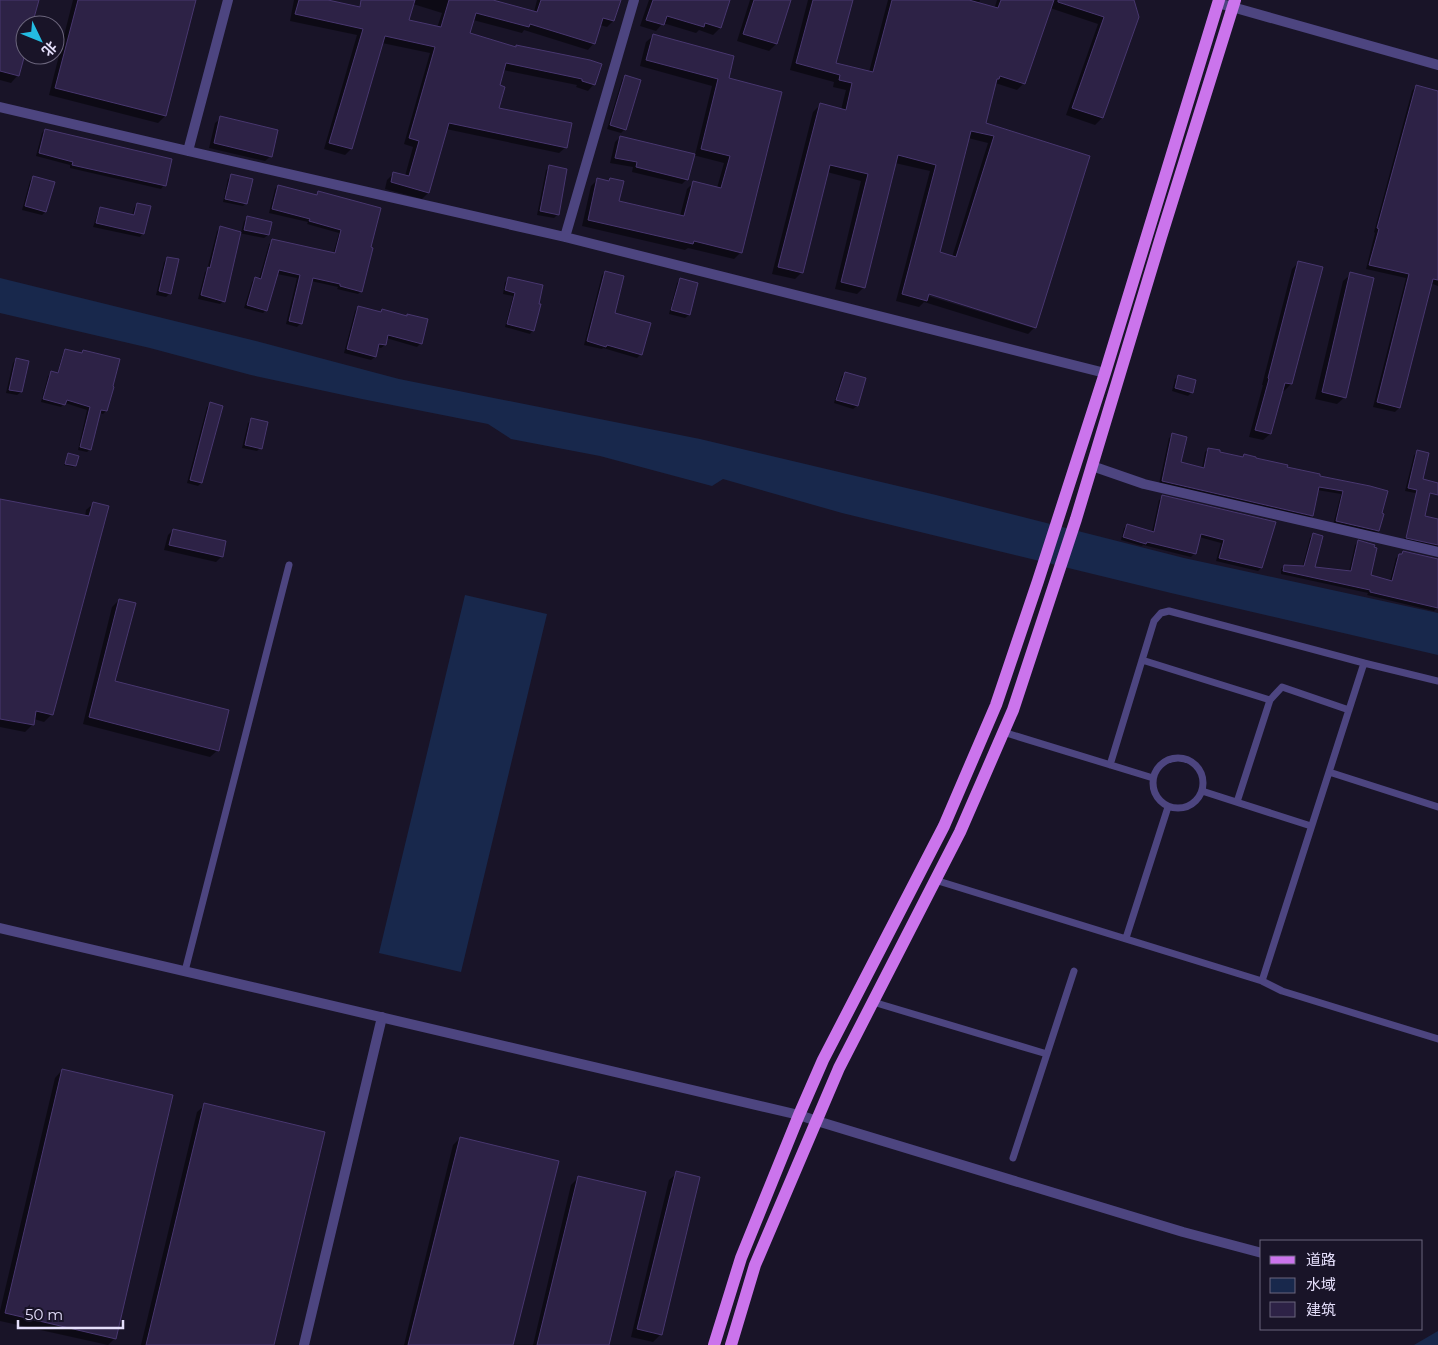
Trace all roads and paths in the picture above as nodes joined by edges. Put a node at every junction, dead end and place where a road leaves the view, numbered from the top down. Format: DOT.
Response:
graph roads {
  1 [pos="228,0"];
  2 [pos="634,0"];
  3 [pos="1218,2"];
  4 [pos="1234,4"];
  5 [pos="1438,65"];
  6 [pos="0,107"];
  7 [pos="188,151"];
  8 [pos="565,237"];
  9 [pos="1105,373"];
  10 [pos="1092,466"];
  11 [pos="1438,552"];
  12 [pos="289,565"];
  13 [pos="1142,660"];
  14 [pos="1364,663"];
  15 [pos="1438,681"];
  16 [pos="1270,700"];
  17 [pos="1349,710"];
  18 [pos="988,724"];
  19 [pos="1003,732"];
  20 [pos="1110,765"];
  21 [pos="1329,772"];
  22 [pos="1153,778"];
  23 [pos="1202,791"];
  24 [pos="1237,802"];
  25 [pos="1168,807"];
  26 [pos="1438,807"];
  27 [pos="1312,826"];
  28 [pos="935,880"];
  29 [pos="0,928"];
  30 [pos="1126,938"];
  31 [pos="185,971"];
  32 [pos="1074,971"];
  33 [pos="1262,981"];
  34 [pos="873,1002"];
  35 [pos="382,1017"];
  36 [pos="1438,1039"];
  37 [pos="1047,1054"];
  38 [pos="799,1115"];
  39 [pos="816,1121"];
  40 [pos="1013,1158"];
  41 [pos="1260,1253"];
  42 [pos="304,1345"];
  43 [pos="714,1345"];
  44 [pos="731,1345"];
  1 -- 7 [label="street"];
  2 -- 8 [label="street"];
  3 -- 4 [label="street"];
  3 -- 9 [label="main road"];
  4 -- 5 [label="street"];
  4 -- 10 [label="main road"];
  6 -- 7 [label="street"];
  7 -- 8 [label="street"];
  8 -- 9 [label="street"];
  9 -- 18 [label="main road"];
  10 -- 11 [label="street"];
  10 -- 19 [label="main road"];
  12 -- 31 [label="lane"];
  13 -- 14 [label="lane"];
  13 -- 16 [label="lane"];
  13 -- 20 [label="lane"];
  14 -- 15 [label="lane"];
  14 -- 17 [label="lane"];
  16 -- 17 [label="lane"];
  16 -- 24 [label="lane"];
  17 -- 21 [label="lane"];
  18 -- 19 [label="main road"];
  18 -- 38 [label="main road"];
  19 -- 20 [label="lane"];
  19 -- 28 [label="main road"];
  20 -- 22 [label="lane"];
  21 -- 26 [label="lane"];
  21 -- 27 [label="lane"];
  22 -- 23 [label="lane"];
  22 -- 25 [label="lane"];
  23 -- 24 [label="lane"];
  23 -- 25 [label="lane"];
  24 -- 27 [label="lane"];
  25 -- 30 [label="lane"];
  27 -- 33 [label="lane"];
  28 -- 30 [label="lane"];
  28 -- 34 [label="main road"];
  29 -- 31 [label="street"];
  30 -- 33 [label="lane"];
  31 -- 35 [label="street"];
  32 -- 37 [label="lane"];
  33 -- 36 [label="lane"];
  34 -- 37 [label="lane"];
  34 -- 39 [label="main road"];
  35 -- 38 [label="street"];
  35 -- 42 [label="street"];
  37 -- 40 [label="lane"];
  38 -- 39 [label="street"];
  38 -- 43 [label="main road"];
  39 -- 41 [label="street"];
  39 -- 44 [label="main road"];
}
